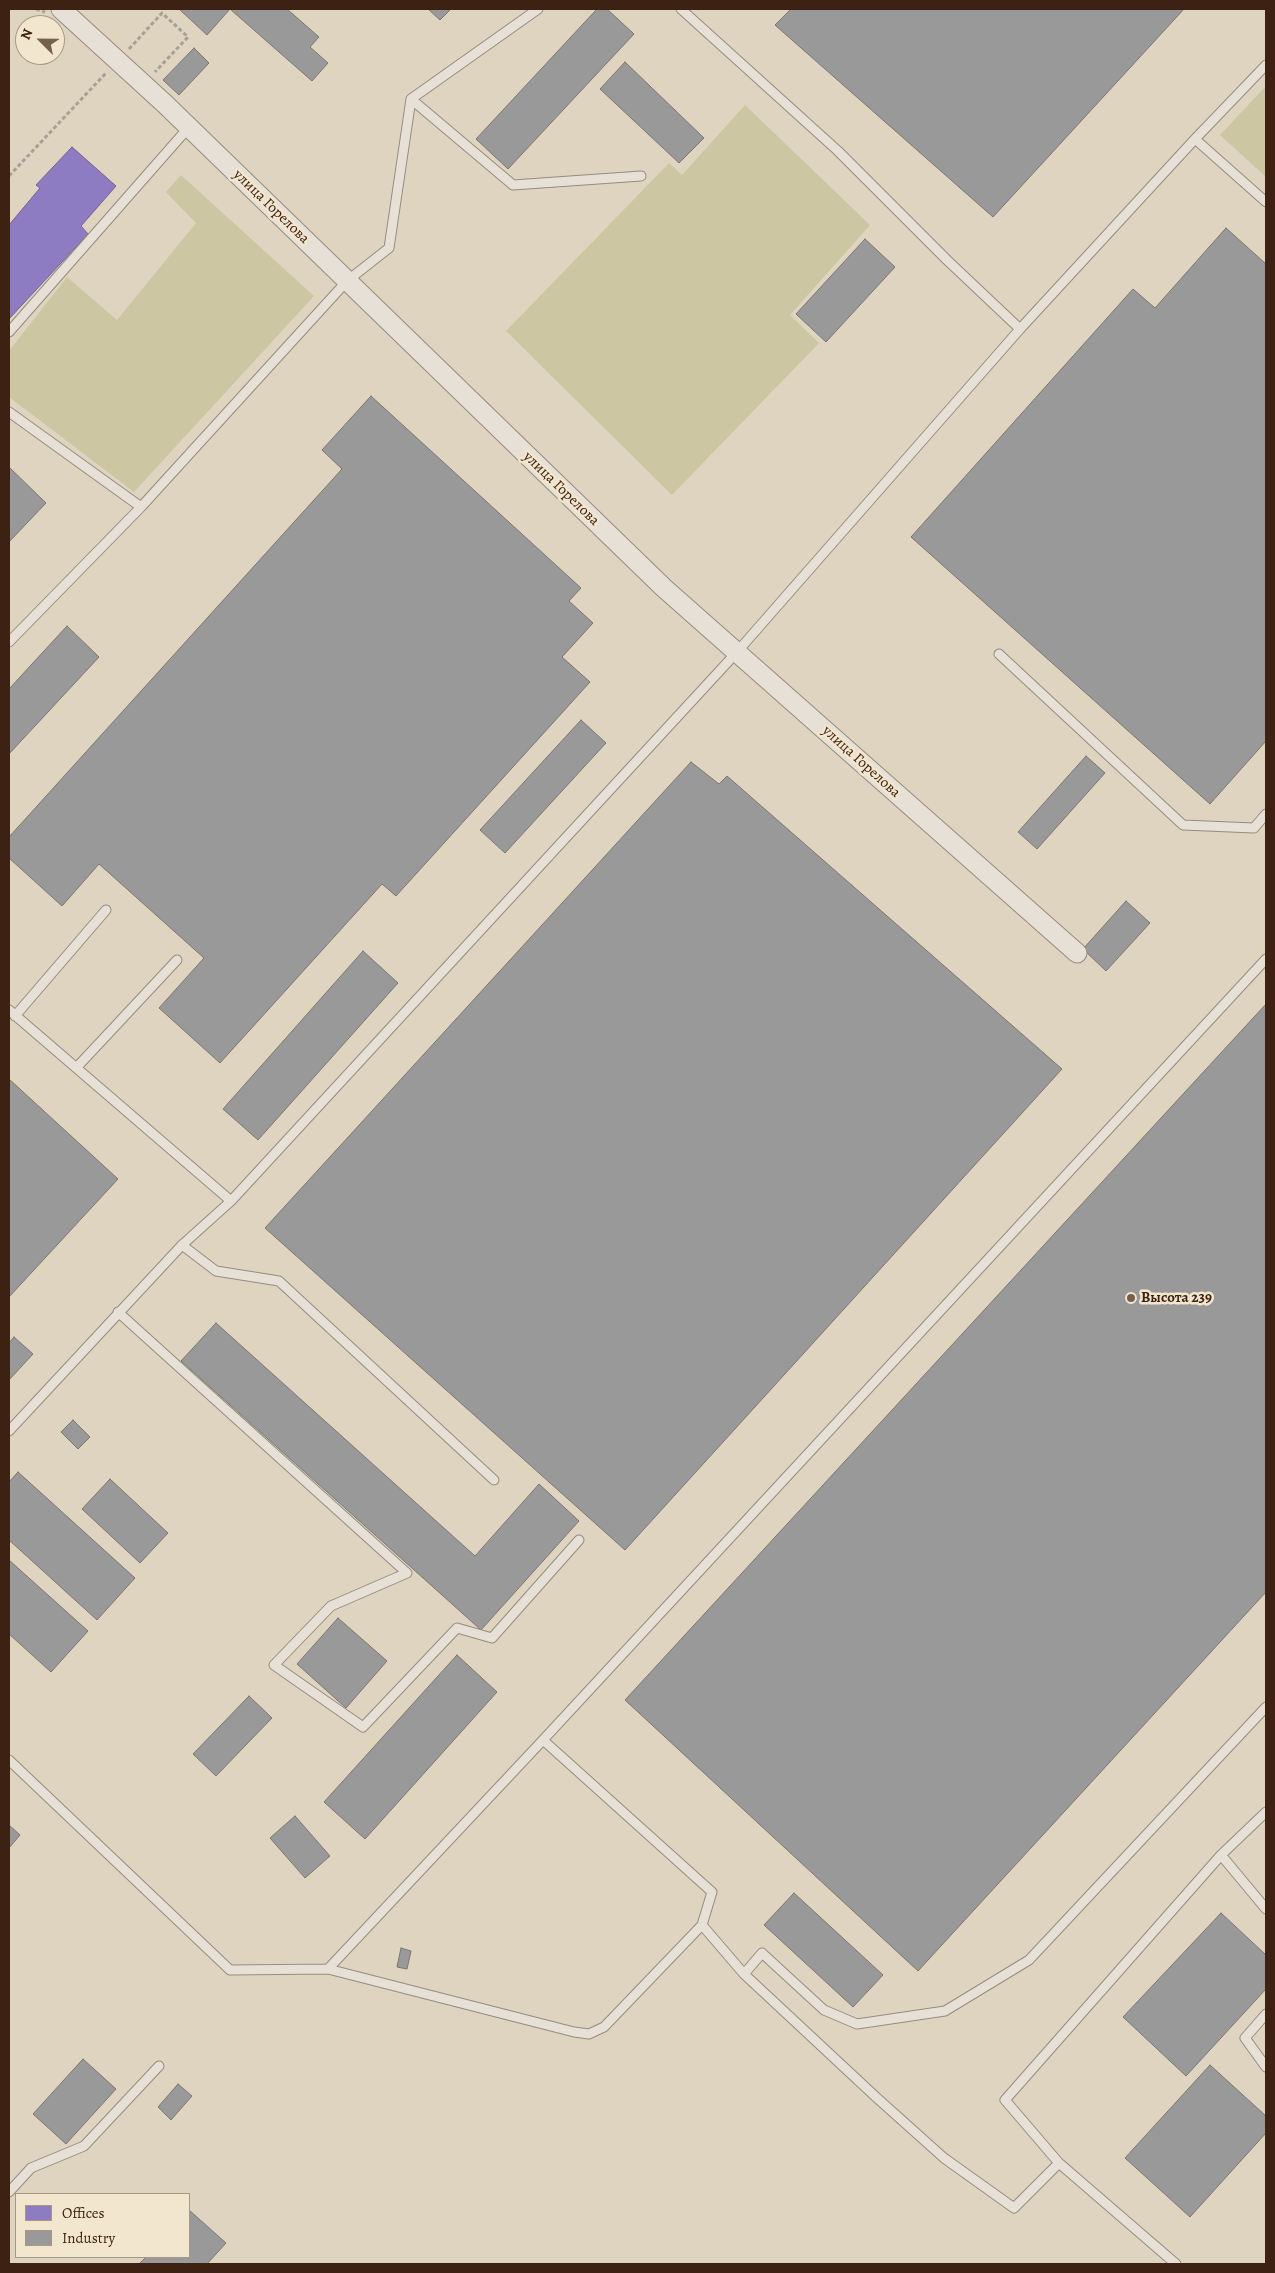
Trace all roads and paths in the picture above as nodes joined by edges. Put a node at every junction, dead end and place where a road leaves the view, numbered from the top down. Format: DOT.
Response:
graph roads {
  1 [pos="61,9"];
  2 [pos="538,9"];
  3 [pos="681,9"];
  4 [pos="188,37"];
  5 [pos="118,62"];
  6 [pos="1266,65"];
  7 [pos="411,99"];
  8 [pos="189,127"];
  9 [pos="1195,139"];
  10 [pos="9,176"];
  11 [pos="641,176"];
  12 [pos="1266,202"];
  13 [pos="347,281"];
  14 [pos="1020,329"];
  15 [pos="9,332"];
  16 [pos="9,412"];
  17 [pos="142,507"];
  18 [pos="9,642"];
  19 [pos="737,652"];
  20 [pos="1000,654"];
  21 [pos="1266,814"];
  22 [pos="106,910"];
  23 [pos="1076,953"];
  24 [pos="1266,959"];
  25 [pos="177,960"];
  26 [pos="12,1013"];
  27 [pos="77,1067"];
  28 [pos="231,1201"];
  29 [pos="182,1246"];
  30 [pos="118,1312"];
  31 [pos="9,1431"];
  32 [pos="494,1480"];
  33 [pos="579,1540"];
  34 [pos="1266,1706"];
  35 [pos="543,1740"];
  36 [pos="9,1760"];
  37 [pos="1266,1812"];
  38 [pos="1221,1855"];
  39 [pos="1266,1909"];
  40 [pos="702,1926"];
  41 [pos="328,1969"];
  42 [pos="744,1974"];
  43 [pos="1266,2014"];
  44 [pos="159,2066"];
  45 [pos="1266,2067"];
  46 [pos="1059,2163"];
  47 [pos="9,2192"];
  48 [pos="1176,2264"];
  1 -- 5 [label="street, улица Горелова"];
  2 -- 7 [label="lane"];
  3 -- 14 [label="lane"];
  4 -- 5 [label="path"];
  5 -- 8 [label="street, улица Горелова"];
  5 -- 10 [label="path"];
  6 -- 9 [label="lane"];
  7 -- 11 [label="lane"];
  7 -- 13 [label="lane"];
  8 -- 13 [label="street, улица Горелова"];
  8 -- 15 [label="lane"];
  9 -- 12 [label="lane"];
  9 -- 14 [label="lane"];
  13 -- 17 [label="lane"];
  13 -- 19 [label="street, улица Горелова"];
  14 -- 19 [label="lane"];
  16 -- 17 [label="lane"];
  17 -- 18 [label="lane"];
  19 -- 23 [label="street, улица Горелова"];
  19 -- 28 [label="lane"];
  20 -- 21 [label="lane"];
  22 -- 26 [label="lane"];
  24 -- 35 [label="lane"];
  25 -- 27 [label="lane"];
  26 -- 27 [label="lane"];
  27 -- 28 [label="lane"];
  28 -- 29 [label="lane"];
  29 -- 30 [label="lane"];
  29 -- 32 [label="lane"];
  30 -- 31 [label="lane"];
  30 -- 33 [label="lane"];
  34 -- 42 [label="lane"];
  35 -- 40 [label="lane"];
  35 -- 41 [label="lane"];
  36 -- 41 [label="lane"];
  37 -- 38 [label="lane"];
  38 -- 39 [label="lane"];
  38 -- 46 [label="lane"];
  40 -- 41 [label="lane"];
  40 -- 42 [label="lane"];
  42 -- 46 [label="lane"];
  43 -- 45 [label="lane"];
  44 -- 47 [label="lane"];
  46 -- 48 [label="lane"];
}
